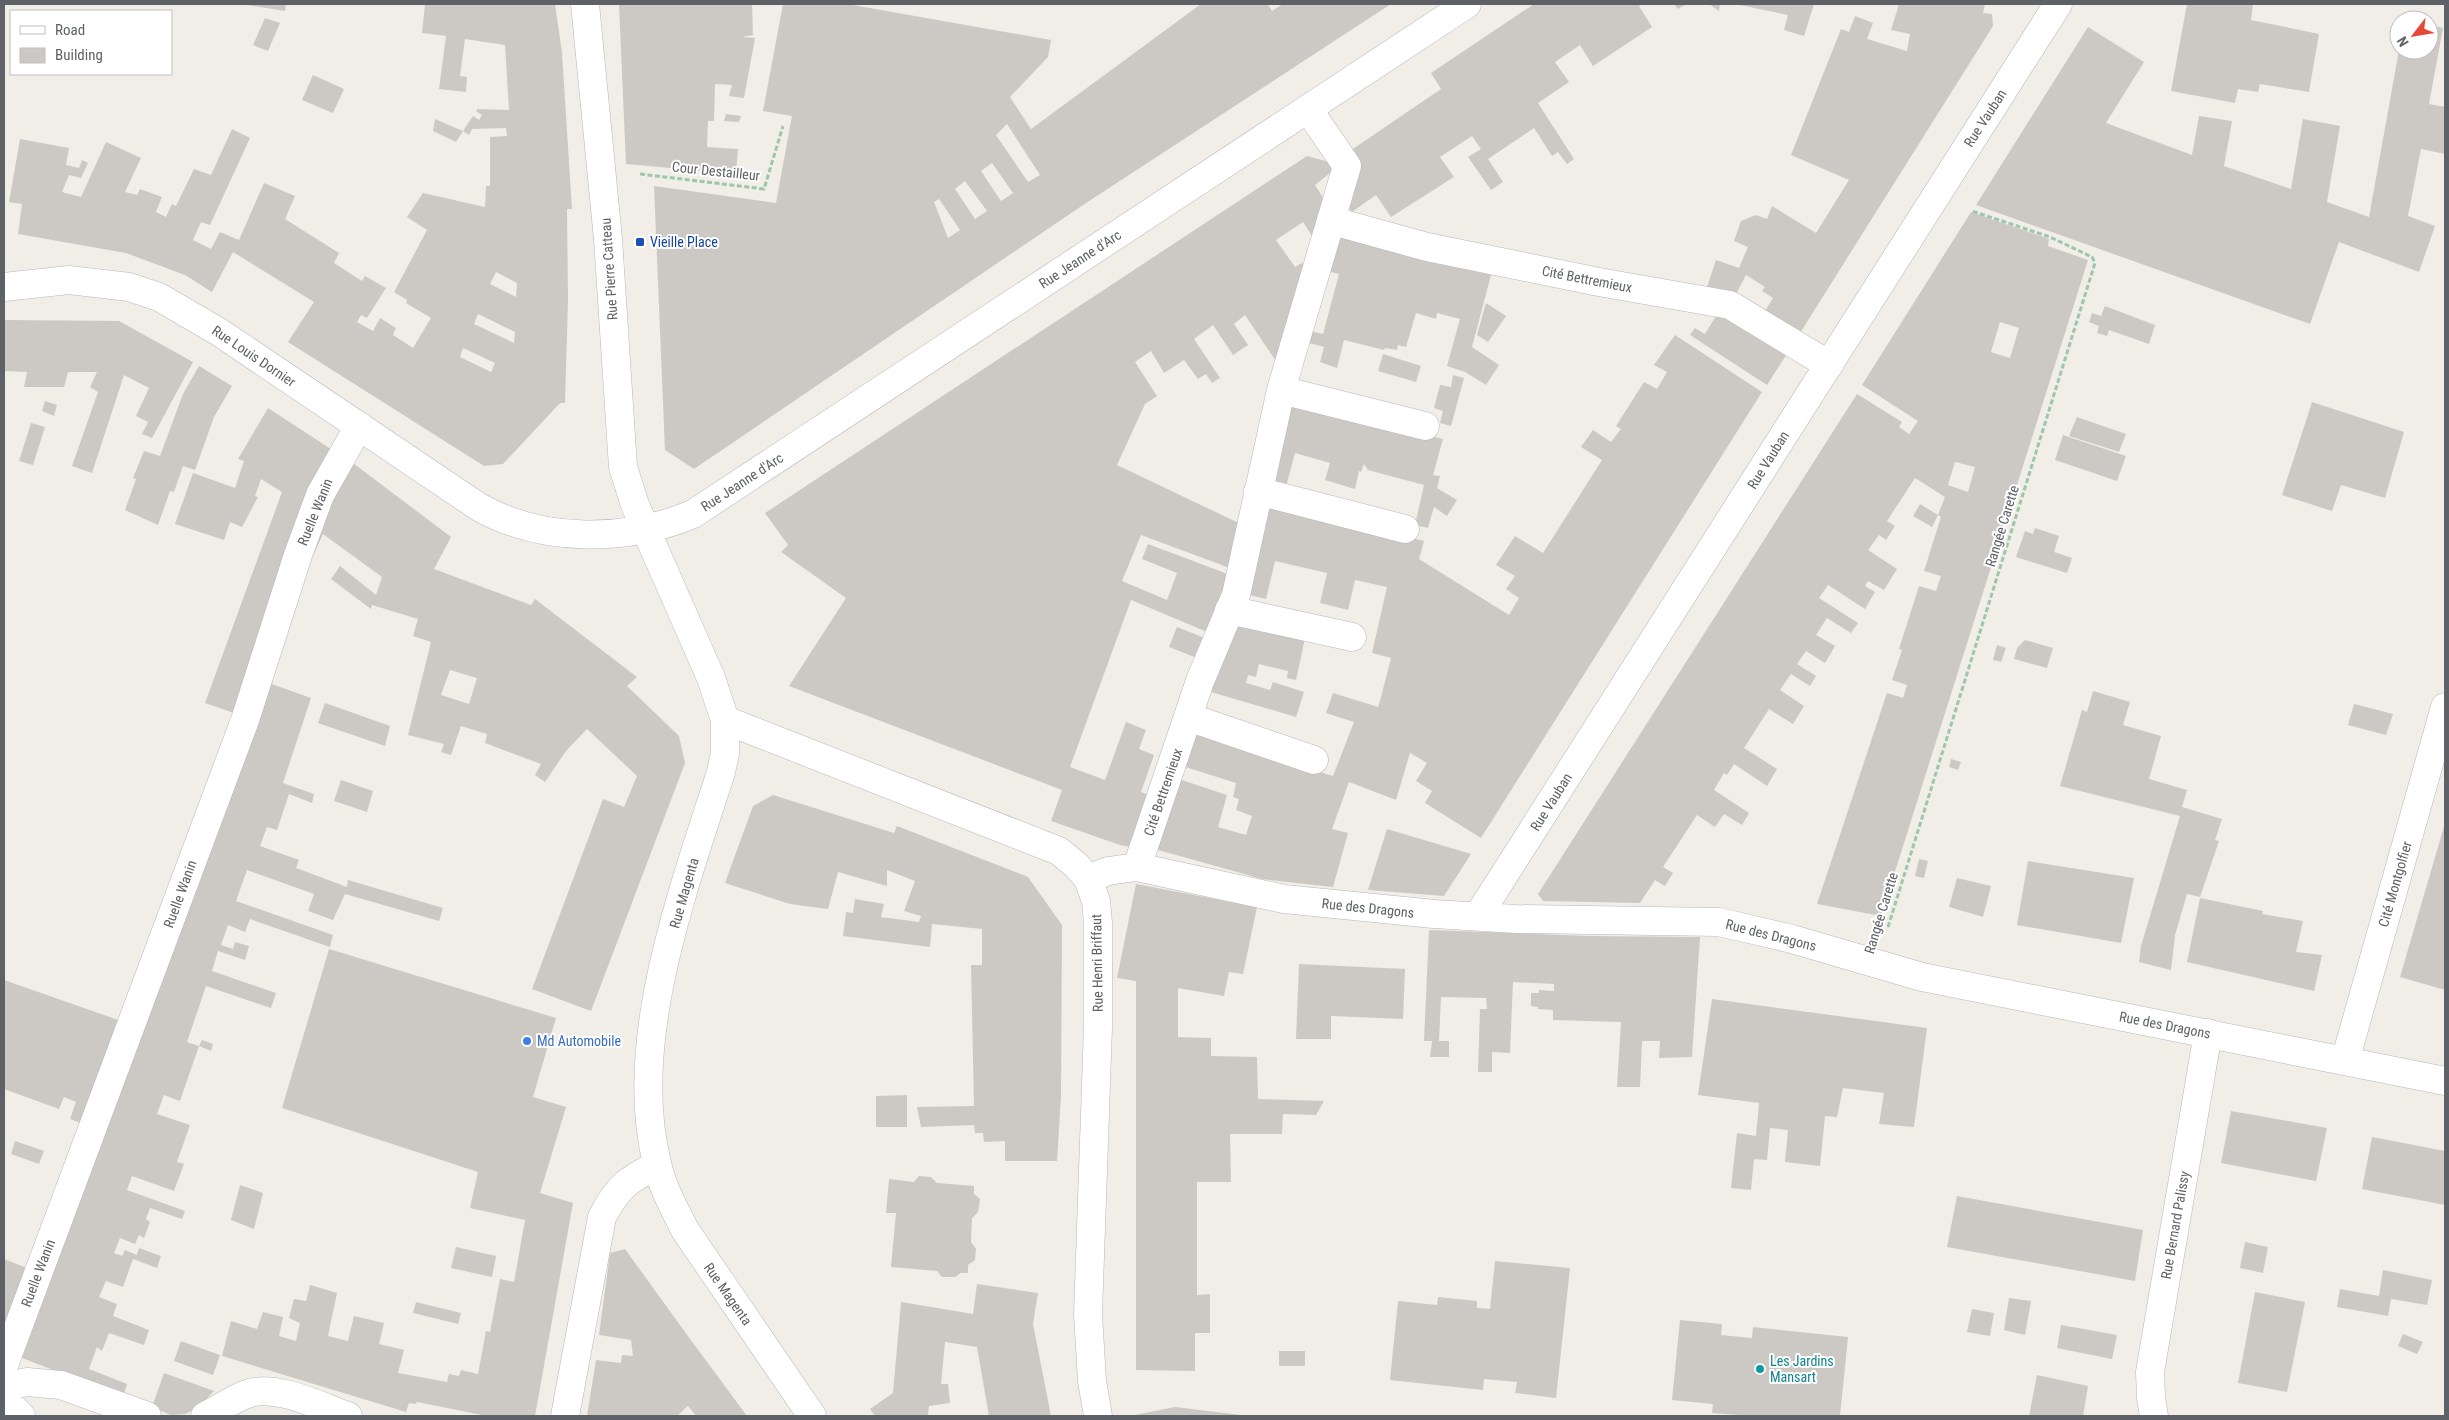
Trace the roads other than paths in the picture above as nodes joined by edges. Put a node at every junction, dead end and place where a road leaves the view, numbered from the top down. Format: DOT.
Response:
graph roads {
  1 [pos="585,4"];
  2 [pos="1467,4"];
  3 [pos="2058,4"];
  4 [pos="1308,109"];
  5 [pos="1332,221"];
  6 [pos="4,288"];
  7 [pos="1829,365"];
  8 [pos="1281,390"];
  9 [pos="358,426"];
  10 [pos="1425,426"];
  11 [pos="1258,491"];
  12 [pos="1405,529"];
  13 [pos="646,530"];
  14 [pos="1229,610"];
  15 [pos="1352,637"];
  16 [pos="2445,707"];
  17 [pos="1188,717"];
  18 [pos="726,720"];
  19 [pos="1314,760"];
  20 [pos="1137,867"];
  21 [pos="1088,879"];
  22 [pos="1478,916"];
  23 [pos="2208,1034"];
  24 [pos="2345,1061"];
  25 [pos="2445,1081"];
  26 [pos="657,1165"];
  27 [pos="4,1365"];
  28 [pos="4,1387"];
  29 [pos="4,1399"];
  30 [pos="21,1416"];
  31 [pos="148,1416"];
  32 [pos="206,1416"];
  33 [pos="348,1416"];
  34 [pos="565,1416"];
  35 [pos="812,1416"];
  36 [pos="1098,1416"];
  37 [pos="2154,1416"];
  1 -- 13 [label="street, Rue Pierre Catteau"];
  2 -- 4 [label="street, Rue Jeanne d'Arc"];
  3 -- 7 [label="street, Rue Vauban"];
  4 -- 5 [label="street, Cité Bettremieux"];
  4 -- 13 [label="street, Rue Jeanne d'Arc"];
  5 -- 7 [label="street, Cité Bettremieux"];
  5 -- 8 [label="street, Cité Bettremieux"];
  6 -- 9 [label="street, Rue Louis Dornier"];
  7 -- 22 [label="street, Rue Vauban"];
  8 -- 10 [label="street"];
  8 -- 11 [label="street, Cité Bettremieux"];
  9 -- 13 [label="street, Rue Louis Dornier"];
  9 -- 27 [label="street, Ruelle Wanin"];
  11 -- 12 [label="street"];
  11 -- 14 [label="street, Cité Bettremieux"];
  13 -- 18 [label="street, Rue Magenta"];
  14 -- 15 [label="street"];
  14 -- 17 [label="street, Cité Bettremieux"];
  16 -- 24 [label="street, Cité Montgolfier"];
  17 -- 19 [label="street"];
  17 -- 20 [label="street, Cité Bettremieux"];
  18 -- 21 [label="street, Rue Henri Briffaut"];
  18 -- 26 [label="street, Rue Magenta"];
  20 -- 21 [label="street, Rue des Dragons"];
  20 -- 22 [label="street, Rue des Dragons"];
  21 -- 36 [label="street, Rue Henri Briffaut"];
  22 -- 23 [label="street, Rue des Dragons"];
  23 -- 24 [label="street, Rue des Dragons"];
  23 -- 37 [label="street, Rue Bernard Palissy"];
  24 -- 25 [label="street, Rue des Dragons"];
  26 -- 34 [label="street"];
  26 -- 35 [label="street, Rue Magenta"];
  28 -- 31 [label="street"];
  29 -- 30 [label="street"];
  32 -- 33 [label="street"];
}
